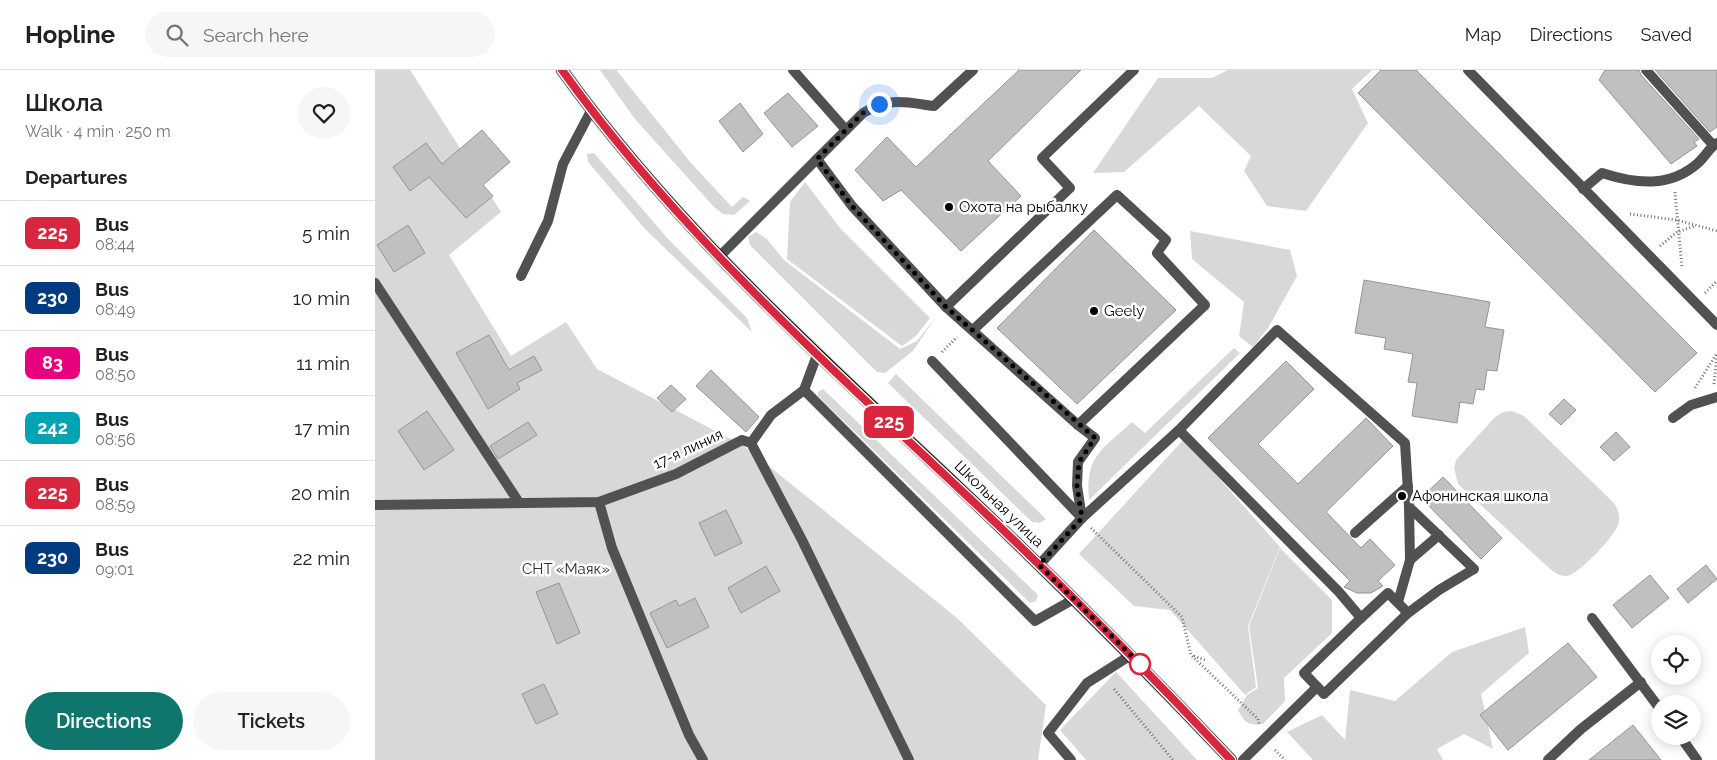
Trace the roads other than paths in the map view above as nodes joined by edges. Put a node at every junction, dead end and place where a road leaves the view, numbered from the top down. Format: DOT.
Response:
graph roads {
  1 [pos="562,70"];
  2 [pos="793,70"];
  3 [pos="973,70"];
  4 [pos="1134,70"];
  5 [pos="1468,70"];
  6 [pos="1646,70"];
  7 [pos="591,109"];
  8 [pos="846,130"];
  9 [pos="1715,144"];
  10 [pos="817,159"];
  11 [pos="1583,189"];
  12 [pos="719,256"];
  13 [pos="521,276"];
  14 [pos="375,283"];
  15 [pos="946,307"];
  16 [pos="1717,325"];
  17 [pos="970,328"];
  18 [pos="817,355"];
  19 [pos="932,361"];
  20 [pos="804,390"];
  21 [pos="1715,397"];
  22 [pos="1673,418"];
  23 [pos="1078,425"];
  24 [pos="1179,430"];
  25 [pos="751,443"];
  26 [pos="1408,486"];
  27 [pos="518,502"];
  28 [pos="599,502"];
  29 [pos="375,505"];
  30 [pos="1409,507"];
  31 [pos="1082,518"];
  32 [pos="1355,533"];
  33 [pos="1439,536"];
  34 [pos="1410,560"];
  35 [pos="1039,565"];
  36 [pos="1075,599"];
  37 [pos="1398,602"];
  38 [pos="1408,613"];
  39 [pos="1361,618"];
  40 [pos="1592,618"];
  41 [pos="1131,655"];
  42 [pos="1641,682"];
  43 [pos="1317,686"];
  44 [pos="1651,696"];
  45 [pos="1686,745"];
  46 [pos="703,760"];
  47 [pos="909,760"];
  48 [pos="1071,760"];
  49 [pos="1231,760"];
  50 [pos="1243,760"];
  51 [pos="1547,760"];
  52 [pos="1697,760"];
  1 -- 7 [label="main road, Школьная улица"];
  2 -- 8 [label="street"];
  3 -- 8 [label="street"];
  4 -- 15 [label="street"];
  5 -- 11 [label="street"];
  6 -- 9 [label="street"];
  7 -- 12 [label="main road, Школьная улица"];
  7 -- 13 [label="street"];
  8 -- 10 [label="street"];
  9 -- 11 [label="street"];
  10 -- 12 [label="street"];
  10 -- 15 [label="street"];
  11 -- 16 [label="street"];
  12 -- 18 [label="main road, Школьная улица"];
  14 -- 27 [label="street"];
  15 -- 17 [label="street"];
  17 -- 23 [label="street"];
  17 -- 23 [label="street"];
  18 -- 20 [label="street"];
  18 -- 35 [label="main road, Школьная улица"];
  19 -- 31 [label="street"];
  20 -- 25 [label="street"];
  20 -- 36 [label="street"];
  21 -- 22 [label="street"];
  23 -- 31 [label="street"];
  24 -- 26 [label="street"];
  24 -- 31 [label="street"];
  24 -- 39 [label="street"];
  25 -- 28 [label="street, 17-я линия"];
  25 -- 47 [label="street"];
  26 -- 30 [label="street"];
  26 -- 32 [label="street"];
  27 -- 28 [label="street, 17-я линия"];
  27 -- 29 [label="street, 17-я линия"];
  28 -- 46 [label="street"];
  30 -- 33 [label="street"];
  30 -- 34 [label="street"];
  31 -- 35 [label="street"];
  33 -- 34 [label="street"];
  33 -- 38 [label="street"];
  34 -- 37 [label="street"];
  35 -- 36 [label="main road, Школьная улица"];
  36 -- 41 [label="main road, Школьная улица"];
  37 -- 38 [label="street"];
  37 -- 39 [label="street"];
  38 -- 43 [label="street"];
  39 -- 43 [label="street"];
  40 -- 42 [label="street"];
  41 -- 48 [label="street"];
  41 -- 49 [label="main road, Школьная улица"];
  42 -- 44 [label="street"];
  42 -- 51 [label="street"];
  43 -- 50 [label="street"];
  45 -- 52 [label="street"];
}
